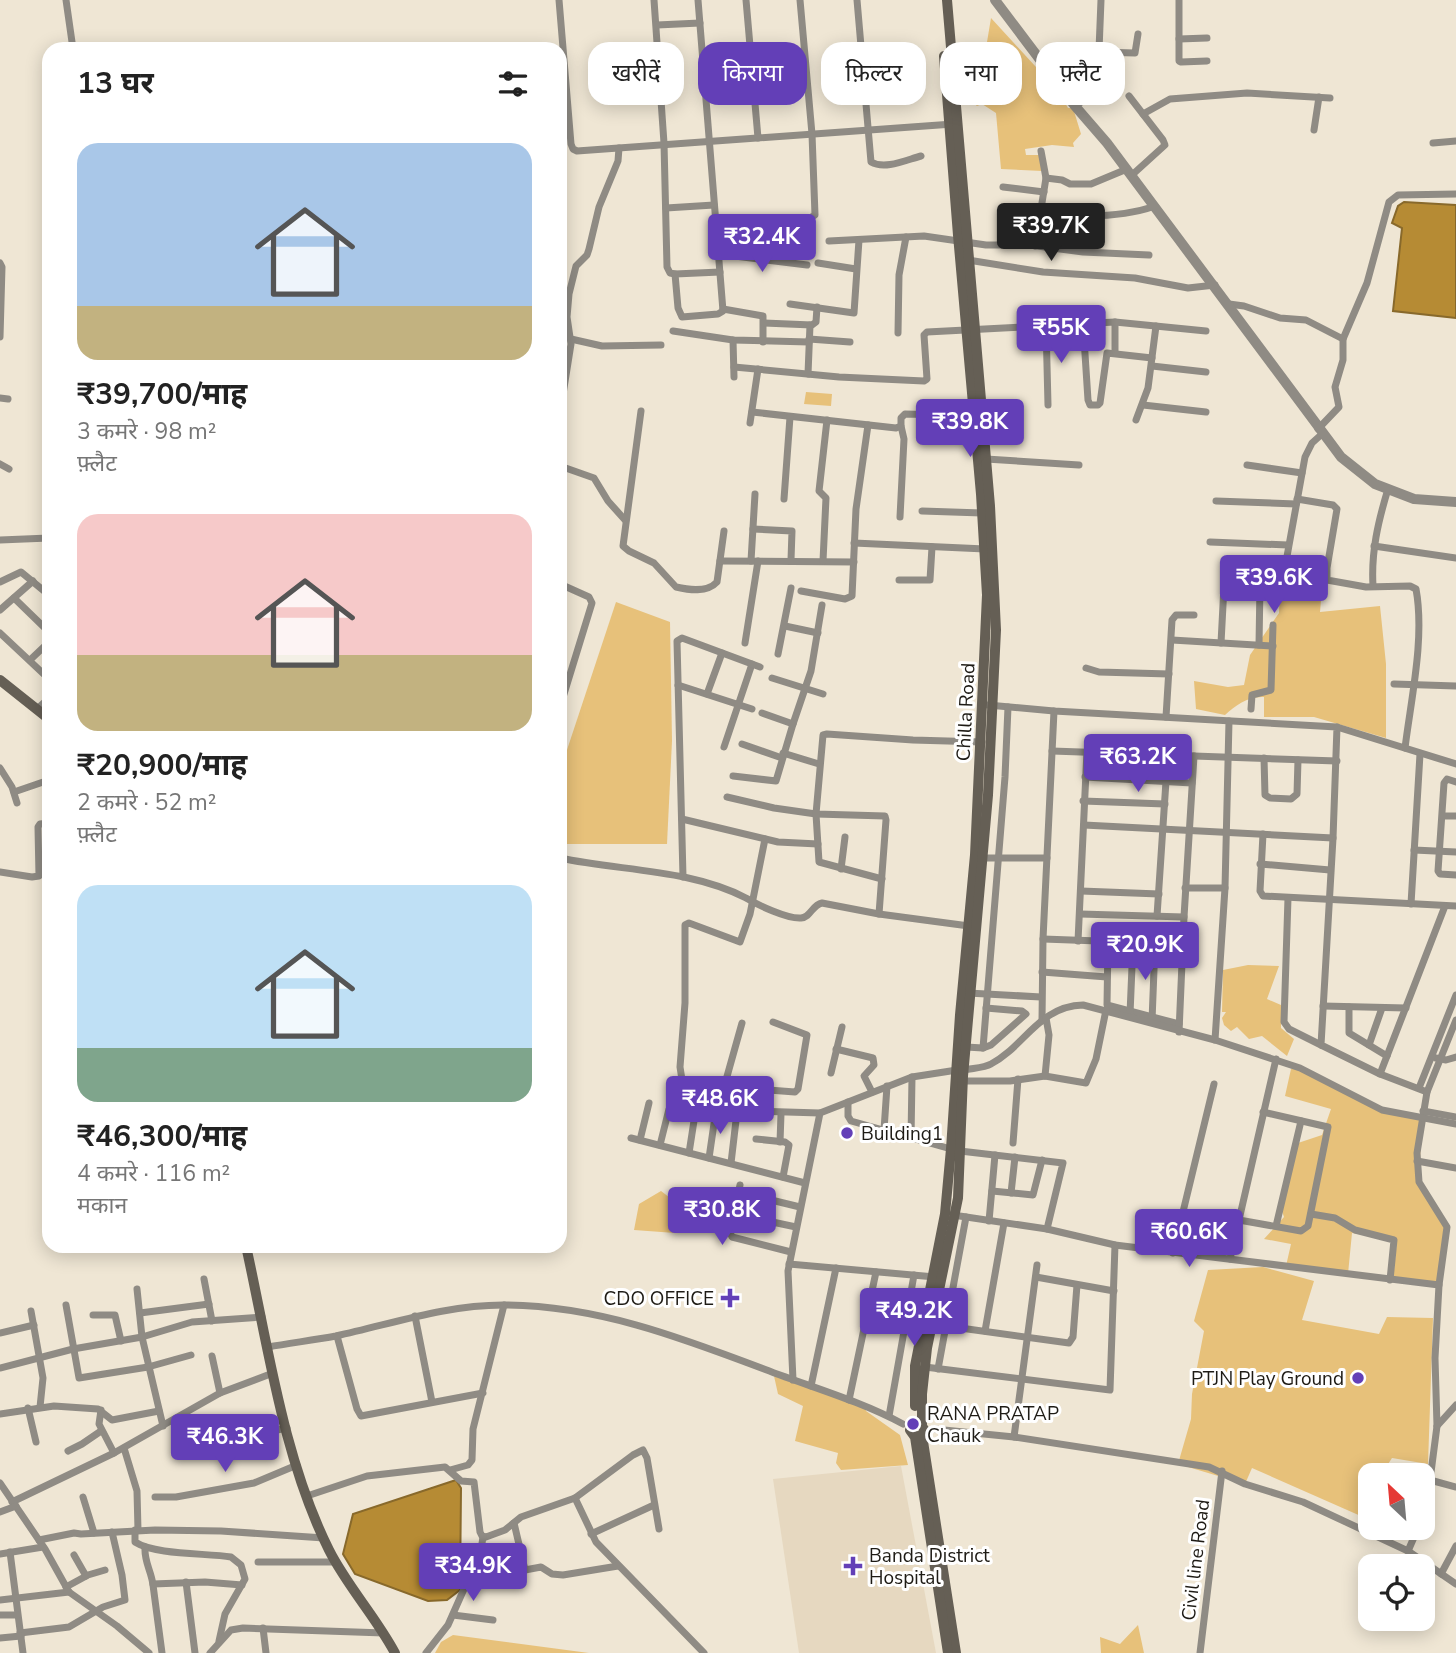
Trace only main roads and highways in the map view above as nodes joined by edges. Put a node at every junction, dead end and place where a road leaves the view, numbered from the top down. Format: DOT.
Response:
graph roads {
  1 [pos="940,0"];
  2 [pos="947,0"];
  3 [pos="946,42"];
  4 [pos="947,42"];
  5 [pos="951,105"];
  6 [pos="963,240"];
  7 [pos="970,329"];
  8 [pos="978,416"];
  9 [pos="988,536"];
  10 [pos="0,680"];
  11 [pos="988,706"];
  12 [pos="42,713"];
  13 [pos="979,858"];
  14 [pos="975,906"];
  15 [pos="966,992"];
  16 [pos="961,1074"];
  17 [pos="248,1253"];
  18 [pos="937,1278"];
  19 [pos="918,1429"];
  20 [pos="941,1582"];
  21 [pos="395,1653"];
  22 [pos="948,1653"];
  23 [pos="956,1653"];
  1 -- 3 [label="main road, Chilla Road"];
  2 -- 4 [label="main road"];
  5 -- 6 [label="main road, Chilla Road"];
  6 -- 7 [label="main road, Chilla Road"];
  6 -- 7 [label="main road"];
  7 -- 8 [label="main road, Chilla Road"];
  8 -- 9 [label="main road"];
  8 -- 9 [label="main road, Chilla Road"];
  9 -- 11 [label="main road, Chilla Road"];
  9 -- 11 [label="main road"];
  10 -- 12 [label="main road"];
  11 -- 13 [label="main road"];
  11 -- 13 [label="main road, Chilla Road"];
  13 -- 14 [label="main road, Chilla Road"];
  14 -- 15 [label="main road"];
  14 -- 15 [label="main road, Chilla Road"];
  15 -- 16 [label="main road, Chilla Road"];
  15 -- 16 [label="main road"];
  16 -- 18 [label="main road, Chilla Road"];
  17 -- 21 [label="main road"];
  18 -- 19 [label="main road"];
  18 -- 19 [label="main road, Chilla Road"];
  19 -- 20 [label="main road"];
  20 -- 22 [label="main road"];
  20 -- 23 [label="main road"];
}
